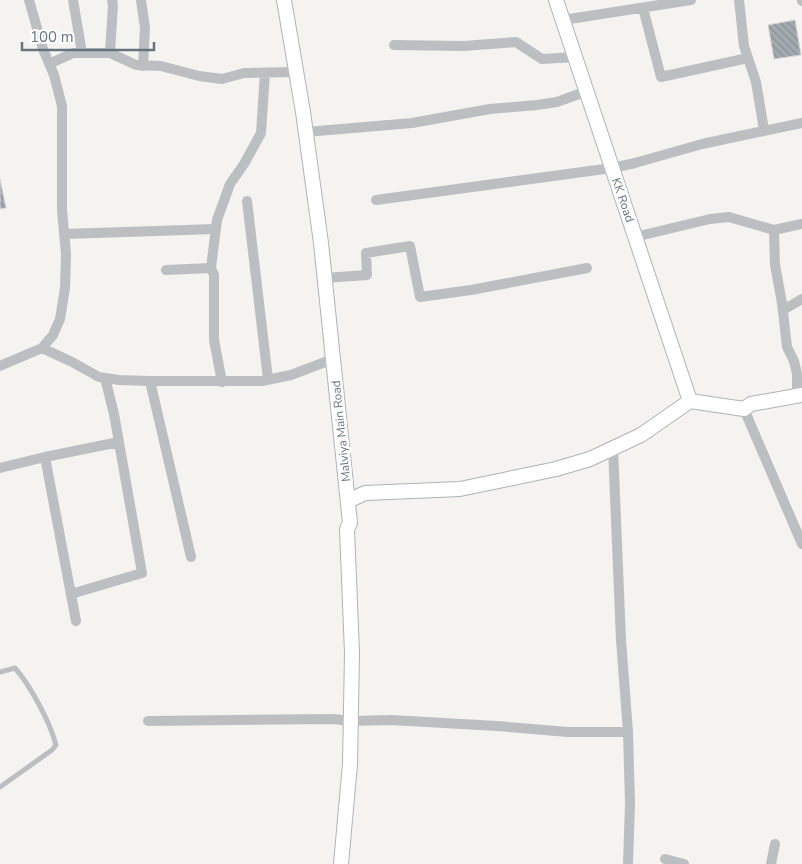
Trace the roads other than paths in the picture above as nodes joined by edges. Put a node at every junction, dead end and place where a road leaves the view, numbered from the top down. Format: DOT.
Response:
graph roads {
  1 [pos="29,0"];
  2 [pos="72,0"];
  3 [pos="112,0"];
  4 [pos="140,0"];
  5 [pos="284,0"];
  6 [pos="556,0"];
  7 [pos="691,0"];
  8 [pos="740,0"];
  9 [pos="642,8"];
  10 [pos="563,20"];
  11 [pos="394,45"];
  12 [pos="82,53"];
  13 [pos="110,53"];
  14 [pos="575,57"];
  15 [pos="748,58"];
  16 [pos="50,64"];
  17 [pos="143,66"];
  18 [pos="296,72"];
  19 [pos="265,73"];
  20 [pos="586,92"];
  21 [pos="802,122"];
  22 [pos="764,130"];
  23 [pos="306,132"];
  24 [pos="612,168"];
  25 [pos="376,200"];
  26 [pos="247,202"];
  27 [pos="802,224"];
  28 [pos="216,228"];
  29 [pos="774,230"];
  30 [pos="64,234"];
  31 [pos="635,237"];
  32 [pos="211,268"];
  33 [pos="587,268"];
  34 [pos="166,270"];
  35 [pos="324,278"];
  36 [pos="802,299"];
  37 [pos="783,310"];
  38 [pos="42,348"];
  39 [pos="22,357"];
  40 [pos="333,359"];
  41 [pos="0,361"];
  42 [pos="0,366"];
  43 [pos="105,378"];
  44 [pos="268,379"];
  45 [pos="150,381"];
  46 [pos="222,382"];
  47 [pos="800,395"];
  48 [pos="690,400"];
  49 [pos="744,409"];
  50 [pos="119,442"];
  51 [pos="613,448"];
  52 [pos="45,457"];
  53 [pos="0,468"];
  54 [pos="348,501"];
  55 [pos="802,544"];
  56 [pos="191,557"];
  57 [pos="71,594"];
  58 [pos="76,621"];
  59 [pos="0,672"];
  60 [pos="148,721"];
  61 [pos="354,721"];
  62 [pos="628,732"];
  63 [pos="0,787"];
  64 [pos="775,844"];
  65 [pos="665,859"];
  66 [pos="341,864"];
  67 [pos="348,864"];
  68 [pos="628,864"];
  69 [pos="684,864"];
  70 [pos="771,864"];
  1 -- 16 [label="street"];
  2 -- 12 [label="street"];
  3 -- 13 [label="street"];
  4 -- 17 [label="street"];
  5 -- 18 [label="street, Malviya Main Road"];
  6 -- 10 [label="street, KK Road"];
  7 -- 9 [label="street"];
  8 -- 15 [label="street"];
  9 -- 10 [label="street"];
  9 -- 15 [label="street"];
  10 -- 14 [label="street, KK Road"];
  11 -- 14 [label="street"];
  12 -- 13 [label="street"];
  12 -- 16 [label="street"];
  13 -- 17 [label="street"];
  14 -- 20 [label="street, KK Road"];
  15 -- 22 [label="street"];
  16 -- 30 [label="street"];
  17 -- 19 [label="street"];
  18 -- 19 [label="street"];
  18 -- 23 [label="street, Malviya Main Road"];
  19 -- 28 [label="street"];
  20 -- 23 [label="street"];
  20 -- 24 [label="street, KK Road"];
  21 -- 22 [label="street"];
  22 -- 24 [label="street"];
  23 -- 35 [label="street, Malviya Main Road"];
  24 -- 25 [label="street"];
  24 -- 31 [label="street, KK Road"];
  26 -- 44 [label="street"];
  27 -- 29 [label="street"];
  28 -- 30 [label="street"];
  28 -- 32 [label="street"];
  29 -- 31 [label="street"];
  29 -- 37 [label="street"];
  30 -- 38 [label="street"];
  31 -- 48 [label="street, KK Road"];
  32 -- 34 [label="street"];
  32 -- 46 [label="street"];
  33 -- 35 [label="street"];
  35 -- 40 [label="street, Malviya Main Road"];
  36 -- 37 [label="street"];
  37 -- 47 [label="street"];
  38 -- 39 [label="street"];
  38 -- 43 [label="street"];
  39 -- 41 [label="street"];
  39 -- 42 [label="street"];
  40 -- 44 [label="street"];
  40 -- 54 [label="street, Malviya Main Road"];
  43 -- 45 [label="street"];
  43 -- 50 [label="street"];
  44 -- 46 [label="street"];
  45 -- 46 [label="street"];
  45 -- 56 [label="street"];
  47 -- 49 [label="street"];
  48 -- 49 [label="street"];
  48 -- 51 [label="street"];
  49 -- 55 [label="street"];
  50 -- 52 [label="street"];
  50 -- 57 [label="street"];
  51 -- 54 [label="street"];
  51 -- 62 [label="street"];
  52 -- 53 [label="street"];
  52 -- 57 [label="street"];
  54 -- 61 [label="street, Malviya Main Road"];
  57 -- 58 [label="street"];
  59 -- 63 [label="lane"];
  60 -- 61 [label="street"];
  61 -- 62 [label="street"];
  61 -- 66 [label="street"];
  61 -- 67 [label="street"];
  62 -- 68 [label="street"];
  64 -- 70 [label="street"];
  65 -- 69 [label="street"];
}
